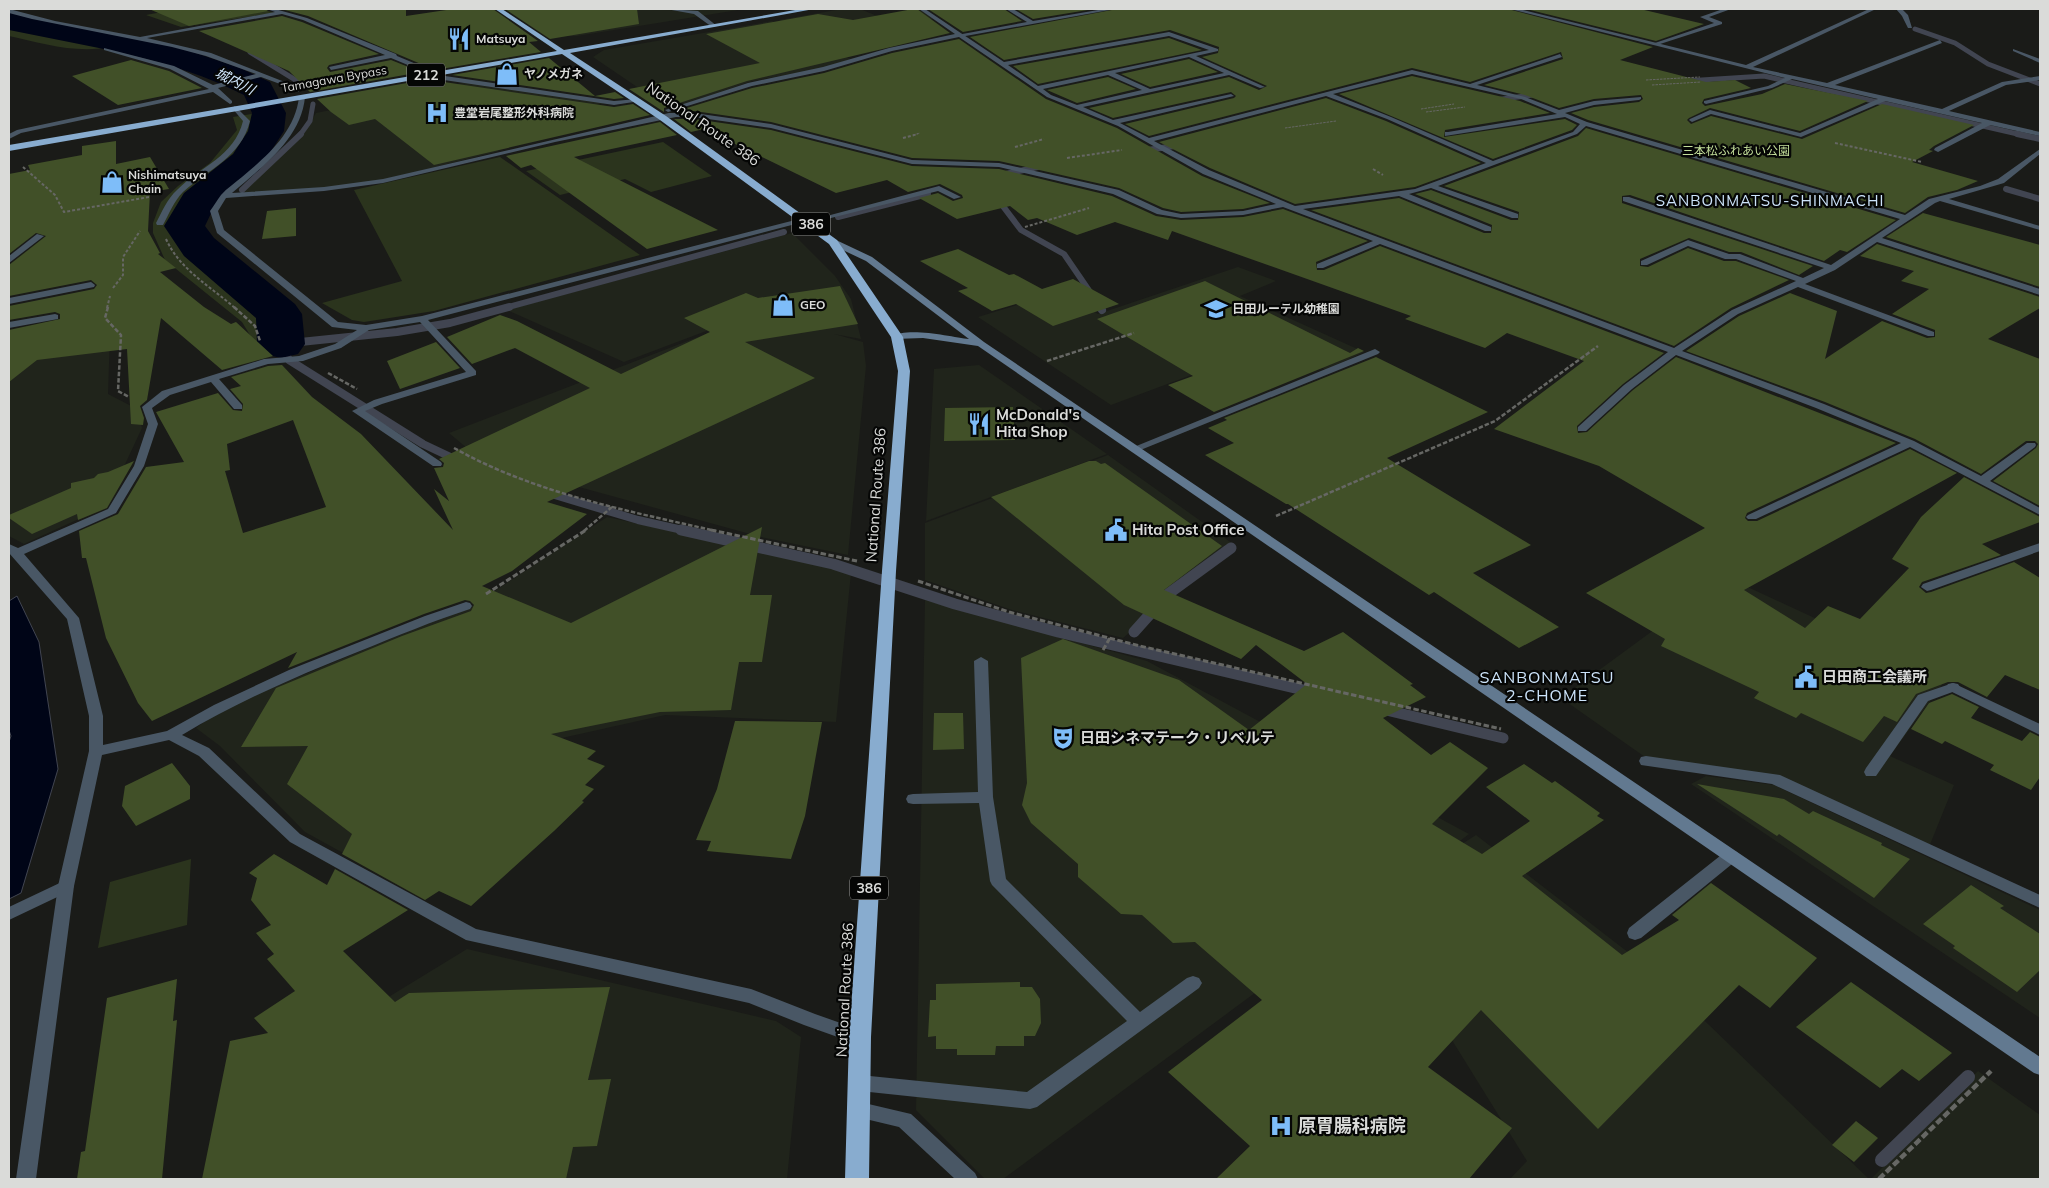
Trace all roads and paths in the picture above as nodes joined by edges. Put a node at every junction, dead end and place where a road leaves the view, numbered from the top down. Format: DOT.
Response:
graph roads {
  1 [pos="270,9"];
  2 [pos="498,9"];
  3 [pos="669,9"];
  4 [pos="773,9"];
  5 [pos="811,9"];
  6 [pos="922,9"];
  7 [pos="1009,9"];
  8 [pos="1112,9"];
  9 [pos="1514,9"];
  10 [pos="1728,9"];
  11 [pos="1873,9"];
  12 [pos="1899,9"];
  13 [pos="9,11"];
  14 [pos="284,13"];
  15 [pos="707,20"];
  16 [pos="1033,23"];
  17 [pos="714,26"];
  18 [pos="1910,26"];
  19 [pos="960,34"];
  20 [pos="142,38"];
  21 [pos="1940,42"];
  22 [pos="129,43"];
  23 [pos="1655,44"];
  24 [pos="121,45"];
  25 [pos="558,49"];
  26 [pos="2015,50"];
  27 [pos="2040,53"];
  28 [pos="2022,54"];
  29 [pos="394,55"];
  30 [pos="1191,56"];
  31 [pos="1560,56"];
  32 [pos="2040,61"];
  33 [pos="1004,64"];
  34 [pos="1747,67"];
  35 [pos="331,68"];
  36 [pos="425,69"];
  37 [pos="1109,73"];
  38 [pos="1230,73"];
  39 [pos="434,74"];
  40 [pos="261,75"];
  41 [pos="1791,77"];
  42 [pos="2037,78"];
  43 [pos="1472,85"];
  44 [pos="1829,85"];
  45 [pos="1262,87"];
  46 [pos="215,88"];
  47 [pos="1036,88"];
  48 [pos="1149,91"];
  49 [pos="300,94"];
  50 [pos="1326,94"];
  51 [pos="1231,96"];
  52 [pos="1639,98"];
  53 [pos="1886,98"];
  54 [pos="637,101"];
  55 [pos="1465,102"];
  56 [pos="1706,102"];
  57 [pos="237,105"];
  58 [pos="1466,106"];
  59 [pos="1076,107"];
  60 [pos="1944,111"];
  61 [pos="1563,113"];
  62 [pos="659,116"];
  63 [pos="1385,116"];
  64 [pos="1692,120"];
  65 [pos="1113,122"];
  66 [pos="1989,122"];
  67 [pos="1585,123"];
  68 [pos="1781,130"];
  69 [pos="1448,134"];
  70 [pos="2040,134"];
  71 [pos="1801,135"];
  72 [pos="9,139"];
  73 [pos="1148,140"];
  74 [pos="9,148"];
  75 [pos="1938,150"];
  76 [pos="2040,151"];
  77 [pos="1752,153"];
  78 [pos="21,160"];
  79 [pos="1492,163"];
  80 [pos="1927,163"];
  81 [pos="1432,186"];
  82 [pos="180,191"];
  83 [pos="1398,193"];
  84 [pos="224,196"];
  85 [pos="1126,196"];
  86 [pos="958,197"];
  87 [pos="1626,199"];
  88 [pos="1940,199"];
  89 [pos="1288,207"];
  90 [pos="1516,216"];
  91 [pos="827,217"];
  92 [pos="1905,218"];
  93 [pos="804,219"];
  94 [pos="160,223"];
  95 [pos="1025,227"];
  96 [pos="2040,228"];
  97 [pos="1488,229"];
  98 [pos="40,236"];
  99 [pos="1877,239"];
  100 [pos="1380,241"];
  101 [pos="833,242"];
  102 [pos="9,260"];
  103 [pos="1644,263"];
  104 [pos="1320,266"];
  105 [pos="1832,268"];
  106 [pos="1801,282"];
  107 [pos="91,285"];
  108 [pos="2040,292"];
  109 [pos="9,301"];
  110 [pos="55,317"];
  111 [pos="9,325"];
  112 [pos="428,325"];
  113 [pos="366,328"];
  114 [pos="1619,332"];
  115 [pos="1134,333"];
  116 [pos="1931,334"];
  117 [pos="897,337"];
  118 [pos="981,344"];
  119 [pos="1375,352"];
  120 [pos="1673,353"];
  121 [pos="300,359"];
  122 [pos="267,361"];
  123 [pos="1044,362"];
  124 [pos="213,378"];
  125 [pos="377,403"];
  126 [pos="238,407"];
  127 [pos="147,408"];
  128 [pos="1582,428"];
  129 [pos="1910,443"];
  130 [pos="2031,445"];
  131 [pos="453,447"];
  132 [pos="1134,449"];
  133 [pos="437,464"];
  134 [pos="1982,481"];
  135 [pos="612,506"];
  136 [pos="2040,512"];
  137 [pos="1276,516"];
  138 [pos="1752,517"];
  139 [pos="2040,547"];
  140 [pos="13,551"];
  141 [pos="857,561"];
  142 [pos="918,581"];
  143 [pos="1926,587"];
  144 [pos="466,606"];
  145 [pos="1110,639"];
  146 [pos="1104,650"];
  147 [pos="981,661"];
  148 [pos="1506,730"];
  149 [pos="2040,730"];
  150 [pos="170,735"];
  151 [pos="96,751"];
  152 [pos="1646,761"];
  153 [pos="1871,772"];
  154 [pos="986,797"];
  155 [pos="913,799"];
  156 [pos="1731,856"];
  157 [pos="66,886"];
  158 [pos="2040,902"];
  159 [pos="9,914"];
  160 [pos="1635,933"];
  161 [pos="1193,983"];
  162 [pos="1140,1023"];
  163 [pos="860,1037"];
  164 [pos="2040,1067"];
  165 [pos="1991,1071"];
  166 [pos="860,1083"];
  167 [pos="860,1110"];
  168 [pos="26,1179"];
  169 [pos="857,1179"];
  170 [pos="968,1179"];
  171 [pos="1879,1179"];
  1 -- 14 [label="street"];
  2 -- 25 [label="highway, National Route 386 / 386"];
  3 -- 15 [label="street"];
  4 -- 15 [label="highway, Tamagawa Bypass / 212"];
  5 -- 17 [label="highway, Tamagawa Bypass / 212"];
  6 -- 19 [label="street"];
  7 -- 16 [label="street"];
  8 -- 16 [label="street"];
  9 -- 23 [label="street"];
  10 -- 23 [label="street"];
  11 -- 34 [label="street"];
  12 -- 18 [label="street"];
  13 -- 20 [label="street"];
  14 -- 20 [label="street"];
  14 -- 29 [label="street"];
  15 -- 17 [label="street"];
  15 -- 25 [label="highway, Tamagawa Bypass / 212"];
  16 -- 19 [label="street"];
  17 -- 25 [label="highway, Tamagawa Bypass / 212"];
  19 -- 33 [label="street"];
  19 -- 62 [label="street"];
  20 -- 22 [label="street"];
  20 -- 40 [label="street"];
  21 -- 44 [label="street"];
  23 -- 34 [label="street"];
  24 -- 46 [label="street"];
  25 -- 36 [label="highway, Tamagawa Bypass / 212"];
  25 -- 39 [label="highway, Tamagawa Bypass / 212"];
  25 -- 54 [label="highway, National Route 386 / 386"];
  26 -- 28 [label="street"];
  27 -- 28 [label="street"];
  28 -- 32 [label="street"];
  29 -- 35 [label="street"];
  29 -- 36 [label="street"];
  30 -- 33 [label="street"];
  30 -- 37 [label="street"];
  30 -- 38 [label="street"];
  31 -- 43 [label="street"];
  33 -- 47 [label="street"];
  34 -- 41 [label="street"];
  36 -- 39 [label="street"];
  36 -- 49 [label="highway, Tamagawa Bypass / 212"];
  37 -- 47 [label="street"];
  37 -- 48 [label="street"];
  38 -- 45 [label="street"];
  38 -- 48 [label="street"];
  39 -- 49 [label="highway, Tamagawa Bypass / 212"];
  39 -- 54 [label="street"];
  40 -- 46 [label="street"];
  40 -- 49 [label="street"];
  41 -- 44 [label="street"];
  41 -- 56 [label="street"];
  42 -- 60 [label="street"];
  43 -- 50 [label="street"];
  43 -- 61 [label="street"];
  44 -- 53 [label="street"];
  46 -- 57 [label="street"];
  46 -- 72 [label="street"];
  47 -- 59 [label="street"];
  48 -- 59 [label="street"];
  49 -- 57 [label="highway, Tamagawa Bypass / 212"];
  49 -- 84 [label="street"];
  50 -- 63 [label="street"];
  50 -- 73 [label="street"];
  51 -- 65 [label="street"];
  52 -- 61 [label="street"];
  53 -- 60 [label="street"];
  53 -- 71 [label="street"];
  54 -- 62 [label="highway, National Route 386 / 386"];
  55 -- 63 [label="path"];
  57 -- 72 [label="highway, Tamagawa Bypass / 212"];
  57 -- 74 [label="highway, Tamagawa Bypass / 212"];
  57 -- 82 [label="street"];
  58 -- 63 [label="path"];
  59 -- 65 [label="street"];
  60 -- 66 [label="street"];
  61 -- 67 [label="street"];
  61 -- 69 [label="street"];
  62 -- 84 [label="street"];
  62 -- 85 [label="street"];
  62 -- 93 [label="highway, National Route 386 / 386"];
  63 -- 79 [label="street"];
  64 -- 68 [label="street"];
  65 -- 73 [label="street"];
  66 -- 70 [label="street"];
  66 -- 75 [label="street"];
  67 -- 79 [label="street"];
  67 -- 92 [label="street"];
  68 -- 71 [label="street"];
  68 -- 77 [label="path"];
  71 -- 80 [label="path"];
  73 -- 89 [label="street"];
  76 -- 88 [label="street"];
  78 -- 82 [label="path"];
  79 -- 81 [label="street"];
  81 -- 83 [label="street"];
  81 -- 90 [label="street"];
  82 -- 94 [label="street"];
  83 -- 89 [label="street"];
  83 -- 97 [label="street"];
  84 -- 113 [label="street"];
  85 -- 89 [label="street"];
  85 -- 95 [label="path"];
  86 -- 91 [label="street"];
  87 -- 105 [label="street"];
  88 -- 92 [label="street"];
  88 -- 96 [label="street"];
  89 -- 100 [label="street"];
  92 -- 99 [label="street"];
  93 -- 101 [label="highway, National Route 386 / 386"];
  93 -- 112 [label="street"];
  94 -- 122 [label="path"];
  94 -- 127 [label="path"];
  98 -- 102 [label="street"];
  99 -- 105 [label="street"];
  99 -- 108 [label="street"];
  100 -- 104 [label="street"];
  100 -- 114 [label="street"];
  101 -- 117 [label="highway, National Route 386 / 386"];
  101 -- 118 [label="street"];
  103 -- 106 [label="street"];
  105 -- 106 [label="street"];
  106 -- 116 [label="street"];
  106 -- 120 [label="street"];
  107 -- 109 [label="street"];
  110 -- 111 [label="street"];
  112 -- 113 [label="street"];
  112 -- 125 [label="street"];
  113 -- 121 [label="street"];
  114 -- 120 [label="street"];
  114 -- 137 [label="path"];
  115 -- 123 [label="path"];
  117 -- 118 [label="street"];
  117 -- 163 [label="highway, National Route 386 / 386"];
  118 -- 132 [label="street"];
  119 -- 132 [label="street"];
  120 -- 128 [label="street"];
  120 -- 129 [label="street"];
  121 -- 122 [label="street"];
  121 -- 125 [label="path"];
  122 -- 124 [label="street"];
  124 -- 126 [label="street"];
  124 -- 127 [label="street"];
  125 -- 133 [label="street"];
  127 -- 140 [label="street"];
  129 -- 134 [label="street"];
  129 -- 138 [label="street"];
  130 -- 134 [label="street"];
  131 -- 135 [label="path"];
  132 -- 156 [label="street"];
  134 -- 136 [label="street"];
  135 -- 141 [label="path"];
  135 -- 144 [label="path"];
  139 -- 143 [label="street"];
  140 -- 151 [label="street"];
  142 -- 145 [label="path"];
  144 -- 150 [label="street"];
  145 -- 146 [label="path"];
  145 -- 148 [label="path"];
  147 -- 154 [label="street"];
  149 -- 153 [label="street"];
  150 -- 151 [label="street"];
  150 -- 163 [label="street"];
  151 -- 157 [label="street"];
  152 -- 158 [label="street"];
  154 -- 155 [label="street"];
  154 -- 162 [label="street"];
  156 -- 160 [label="street"];
  156 -- 164 [label="street"];
  157 -- 159 [label="street"];
  157 -- 168 [label="street"];
  161 -- 162 [label="street"];
  162 -- 166 [label="street"];
  163 -- 166 [label="highway, National Route 386 / 386"];
  165 -- 171 [label="path"];
  166 -- 167 [label="highway, National Route 386 / 386"];
  167 -- 169 [label="highway, National Route 386 / 386"];
  167 -- 170 [label="street"];
}
